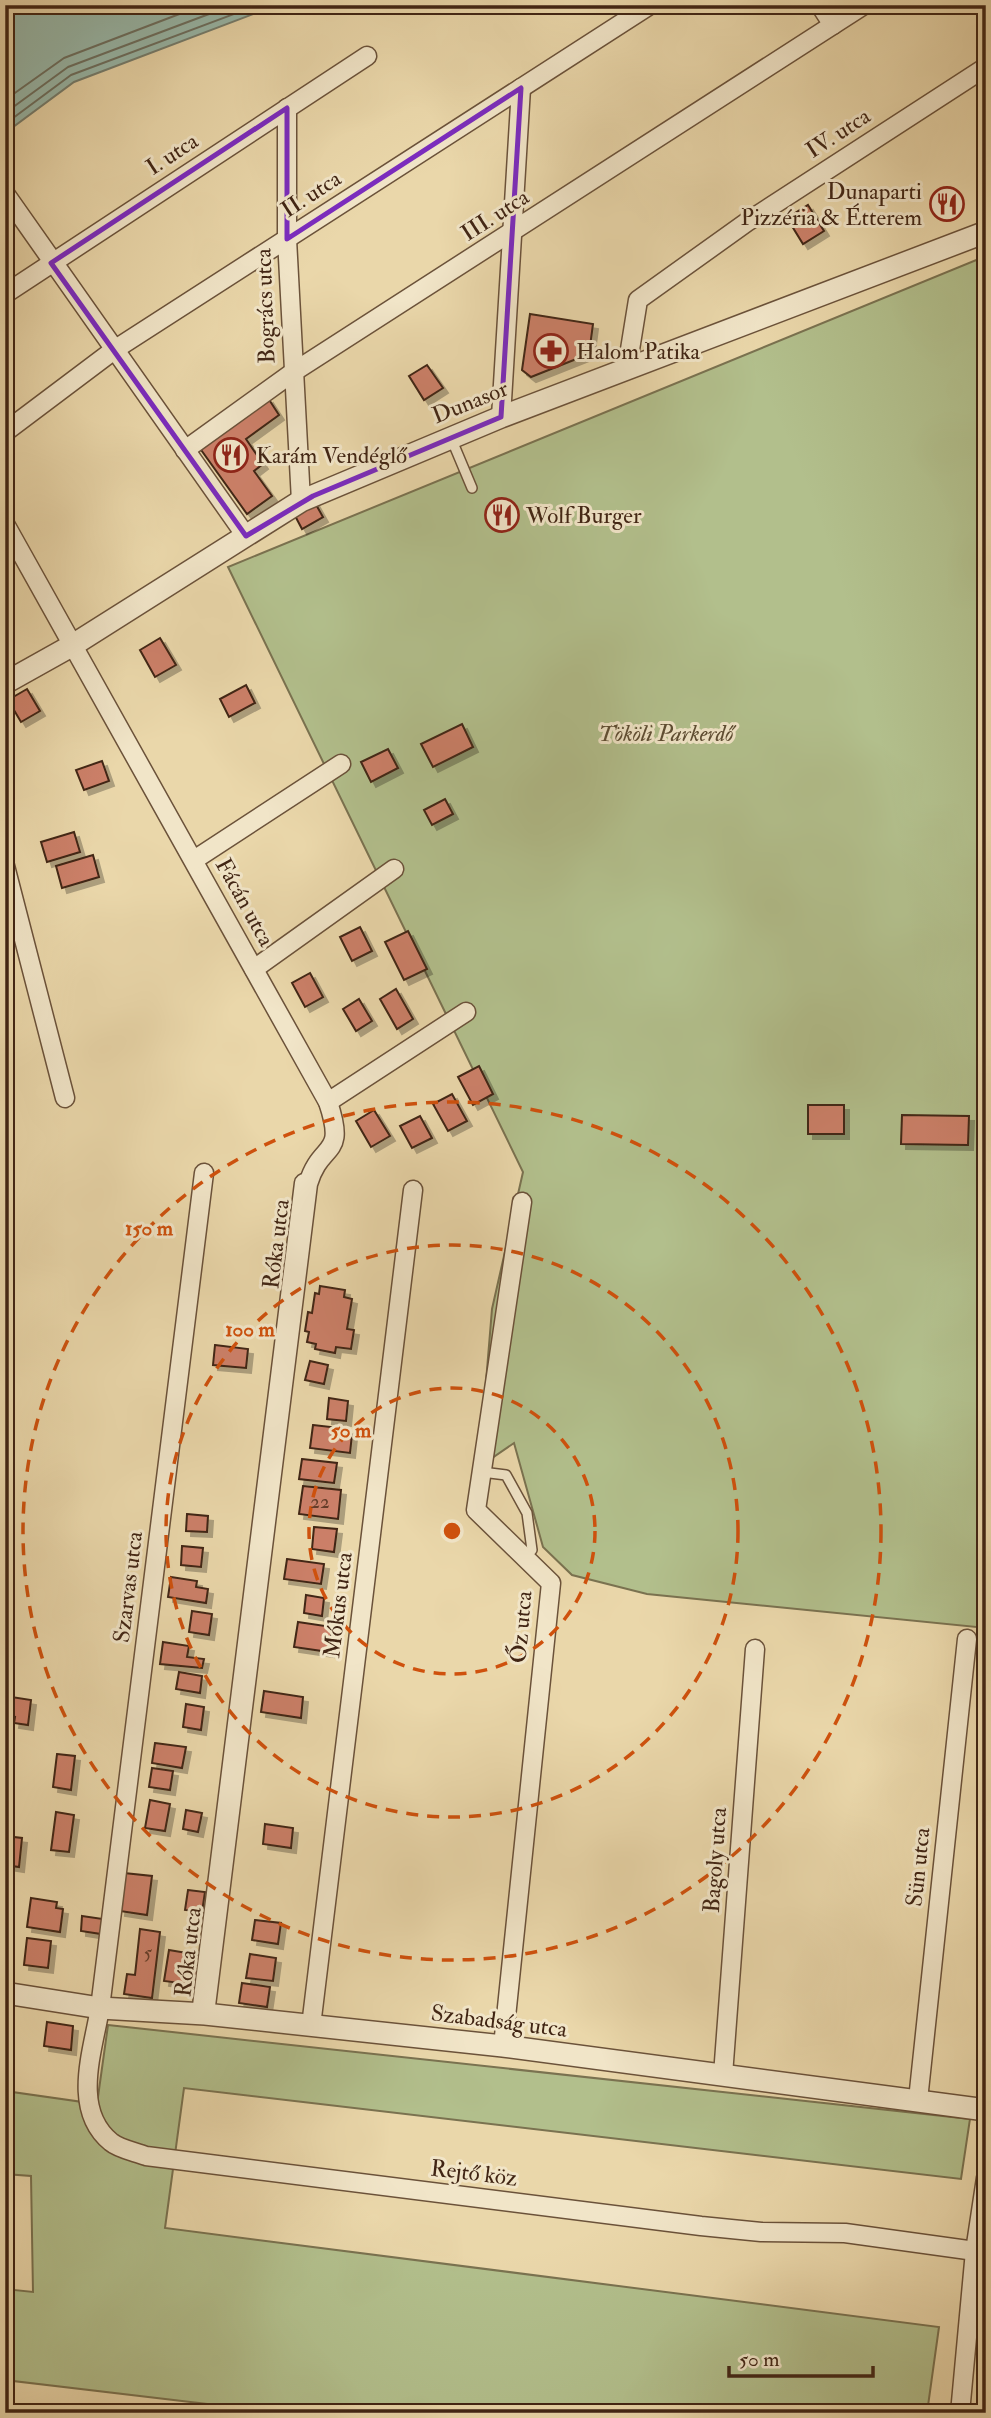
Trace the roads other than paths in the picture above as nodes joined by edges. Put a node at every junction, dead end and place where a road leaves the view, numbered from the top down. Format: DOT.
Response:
graph roads {
  1 [pos="650,5"];
  2 [pos="820,5"];
  3 [pos="864,5"];
  4 [pos="833,25"];
  5 [pos="367,56"];
  6 [pos="986,66"];
  7 [pos="521,88"];
  8 [pos="286,108"];
  9 [pos="6,195"];
  10 [pos="514,231"];
  11 [pos="986,232"];
  12 [pos="287,239"];
  13 [pos="51,262"];
  14 [pos="5,294"];
  15 [pos="114,350"];
  16 [pos="627,368"];
  17 [pos="292,373"];
  18 [pos="501,417"];
  19 [pos="5,432"];
  20 [pos="451,438"];
  21 [pos="185,450"];
  22 [pos="472,488"];
  23 [pos="301,501"];
  24 [pos="5,524"];
  25 [pos="246,536"];
  26 [pos="73,645"];
  27 [pos="5,683"];
  28 [pos="341,764"];
  29 [pos="194,860"];
  30 [pos="5,866"];
  31 [pos="394,869"];
  32 [pos="254,969"];
  33 [pos="466,1012"];
  34 [pos="65,1098"];
  35 [pos="328,1102"];
  36 [pos="204,1173"];
  37 [pos="308,1184"];
  38 [pos="414,1190"];
  39 [pos="522,1202"];
  40 [pos="482,1472"];
  41 [pos="524,1557"];
  42 [pos="967,1639"];
  43 [pos="755,1649"];
  44 [pos="5,1993"];
  45 [pos="100,2008"];
  46 [pos="205,2014"];
  47 [pos="311,2026"];
  48 [pos="503,2046"];
  49 [pos="723,2075"];
  50 [pos="918,2100"];
  51 [pos="986,2110"];
  52 [pos="986,2178"];
  53 [pos="975,2251"];
  54 [pos="960,2413"];
  1 -- 7 [label="street, II. utca"];
  2 -- 4 [label="street"];
  3 -- 4 [label="street, III. utca"];
  4 -- 10 [label="street, III. utca"];
  5 -- 8 [label="street, I. utca"];
  6 -- 16 [label="street, IV. utca"];
  7 -- 10 [label="street"];
  7 -- 12 [label="street, II. utca"];
  8 -- 12 [label="street, Bogrács utca"];
  8 -- 13 [label="street, I. utca"];
  9 -- 13 [label="street"];
  10 -- 17 [label="street, III. utca"];
  10 -- 18 [label="street"];
  11 -- 16 [label="street, Dunasor"];
  12 -- 15 [label="street, II. utca"];
  12 -- 17 [label="street, Bogrács utca"];
  13 -- 14 [label="street, I. utca"];
  13 -- 15 [label="street"];
  15 -- 19 [label="street, II. utca"];
  15 -- 21 [label="street"];
  16 -- 18 [label="street, Dunasor"];
  17 -- 21 [label="street, III. utca"];
  17 -- 23 [label="street, Bogrács utca"];
  18 -- 20 [label="street, Dunasor"];
  20 -- 22 [label="lane"];
  20 -- 23 [label="street, Dunasor"];
  21 -- 25 [label="street"];
  23 -- 25 [label="street, Dunasor"];
  24 -- 26 [label="street, Fácán utca"];
  25 -- 26 [label="street, Dunasor"];
  26 -- 27 [label="street, Dunasor"];
  26 -- 29 [label="street, Fácán utca"];
  28 -- 29 [label="street"];
  29 -- 32 [label="street, Fácán utca"];
  30 -- 34 [label="street"];
  31 -- 32 [label="street"];
  32 -- 35 [label="street, Fácán utca"];
  33 -- 35 [label="street"];
  35 -- 37 [label="street, Fácán utca"];
  36 -- 45 [label="street, Szarvas utca"];
  37 -- 46 [label="street, Róka utca"];
  38 -- 47 [label="street, Mókus utca"];
  39 -- 40 [label="street, Őz utca"];
  40 -- 41 [label="street, Őz utca"];
  40 -- 41 [label="lane"];
  41 -- 48 [label="street, Őz utca"];
  42 -- 50 [label="street, Sün utca"];
  43 -- 49 [label="street, Bagoly utca"];
  44 -- 45 [label="street, Szabadság utca"];
  45 -- 46 [label="street, Szabadság utca"];
  45 -- 53 [label="street, Rejtő köz"];
  46 -- 47 [label="street, Szabadság utca"];
  47 -- 48 [label="street, Szabadság utca"];
  48 -- 49 [label="street, Szabadság utca"];
  49 -- 50 [label="street, Szabadság utca"];
  50 -- 51 [label="street, Szabadság utca"];
  52 -- 53 [label="street"];
  53 -- 54 [label="street"];
}
